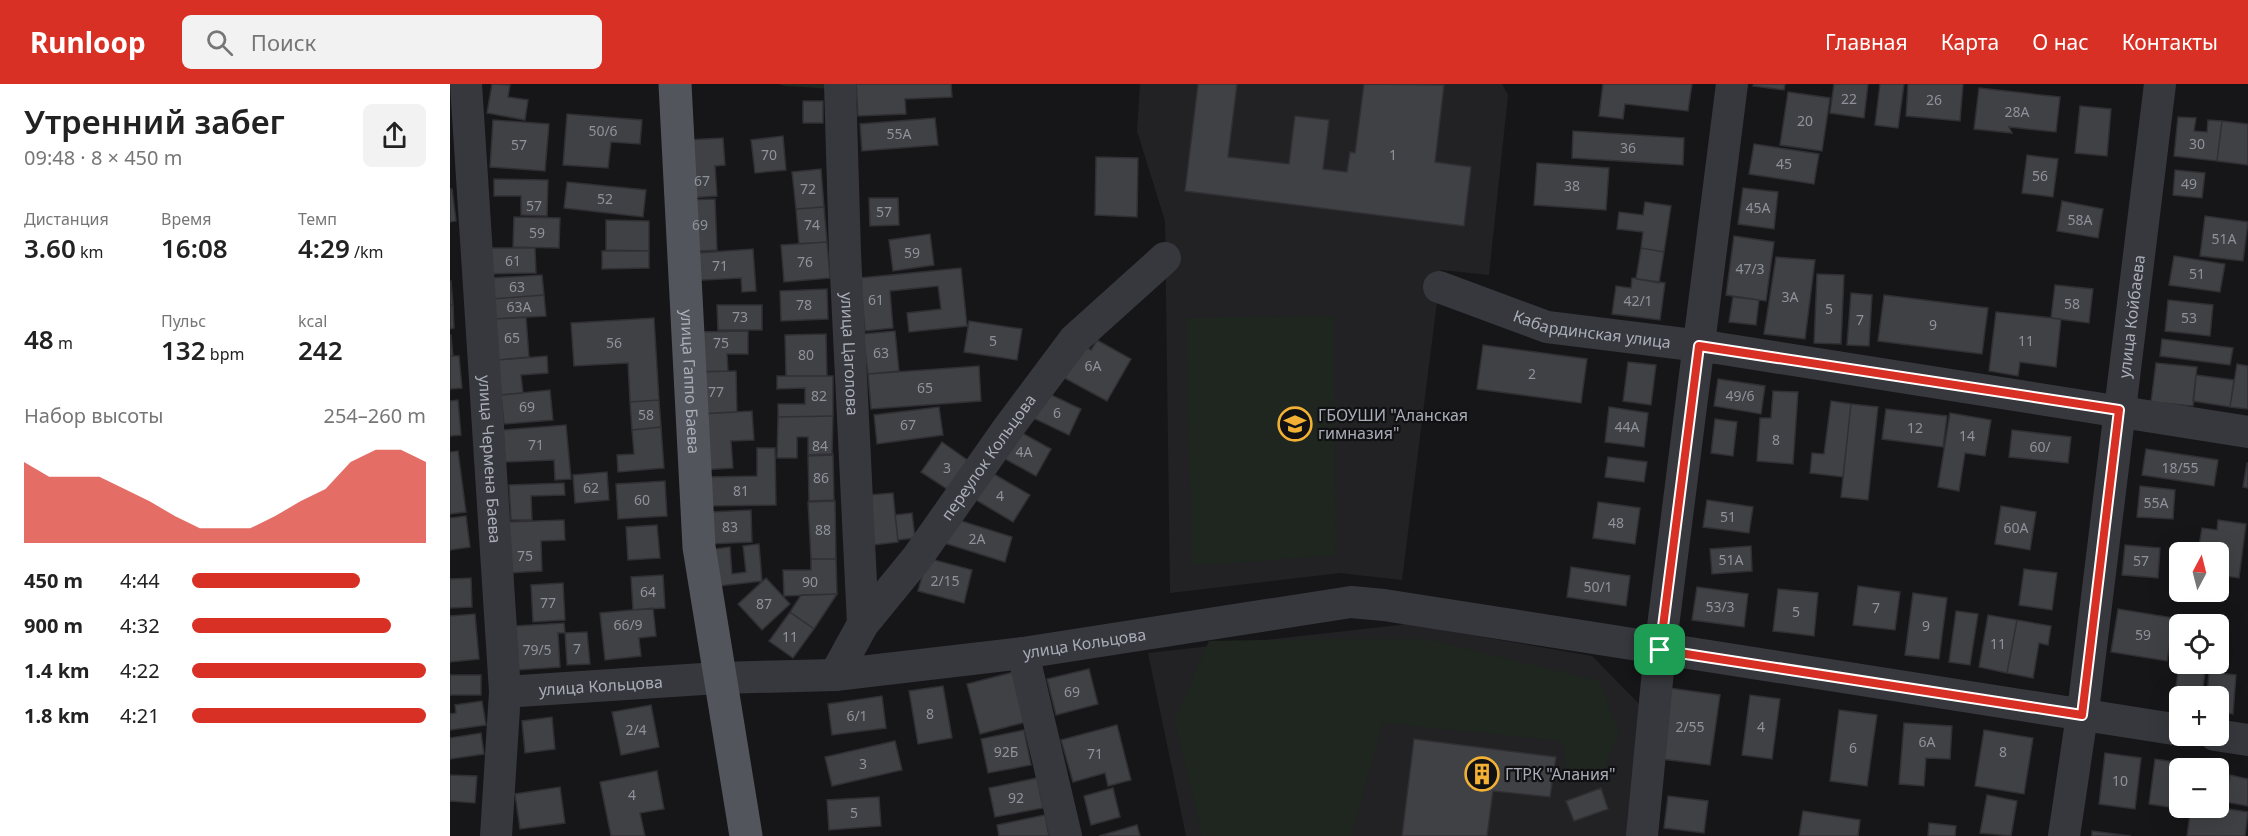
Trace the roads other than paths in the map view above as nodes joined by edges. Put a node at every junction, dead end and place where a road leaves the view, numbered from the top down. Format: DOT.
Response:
graph roads {
  1 [pos="466,84"];
  2 [pos="675,84"];
  3 [pos="840,84"];
  4 [pos="1732,84"];
  5 [pos="2160,84"];
  6 [pos="1165,258"];
  7 [pos="1439,287"];
  8 [pos="1699,346"];
  9 [pos="2119,410"];
  10 [pos="2248,432"];
  11 [pos="863,624"];
  12 [pos="1660,650"];
  13 [pos="1023,653"];
  14 [pos="835,675"];
  15 [pos="718,678"];
  16 [pos="505,692"];
  17 [pos="2082,715"];
  18 [pos="2169,728"];
  19 [pos="2229,737"];
  20 [pos="2248,740"];
  21 [pos="496,836"];
  22 [pos="746,836"];
  23 [pos="1066,836"];
  24 [pos="1642,836"];
  25 [pos="2064,836"];
  1 -- 16 [label="street, улица Чермена Баева"];
  2 -- 15 [label="main road, улица Гаппо Баева"];
  3 -- 11 [label="street, улица Цаголова"];
  4 -- 8 [label="street"];
  5 -- 9 [label="street, улица Койбаева"];
  6 -- 11 [label="street, переулок Кольцова"];
  7 -- 8 [label="street, Кабардинская улица"];
  8 -- 9 [label="street, Кабардинская улица"];
  8 -- 12 [label="street"];
  9 -- 10 [label="street, Кабардинская улица"];
  9 -- 17 [label="street, улица Койбаева"];
  11 -- 14 [label="street, переулок Кольцова"];
  12 -- 13 [label="street, улица Кольцова"];
  12 -- 17 [label="street, улица Кольцова"];
  12 -- 24 [label="street"];
  13 -- 14 [label="street, улица Кольцова"];
  13 -- 23 [label="street"];
  14 -- 15 [label="street, улица Кольцова"];
  15 -- 16 [label="street, улица Кольцова"];
  15 -- 22 [label="main road, улица Гаппо Баева"];
  16 -- 21 [label="street, улица Чермена Баева"];
  17 -- 18 [label="street, улица Кольцова"];
  17 -- 25 [label="street, улица Койбаева"];
  19 -- 20 [label="street"];
}
